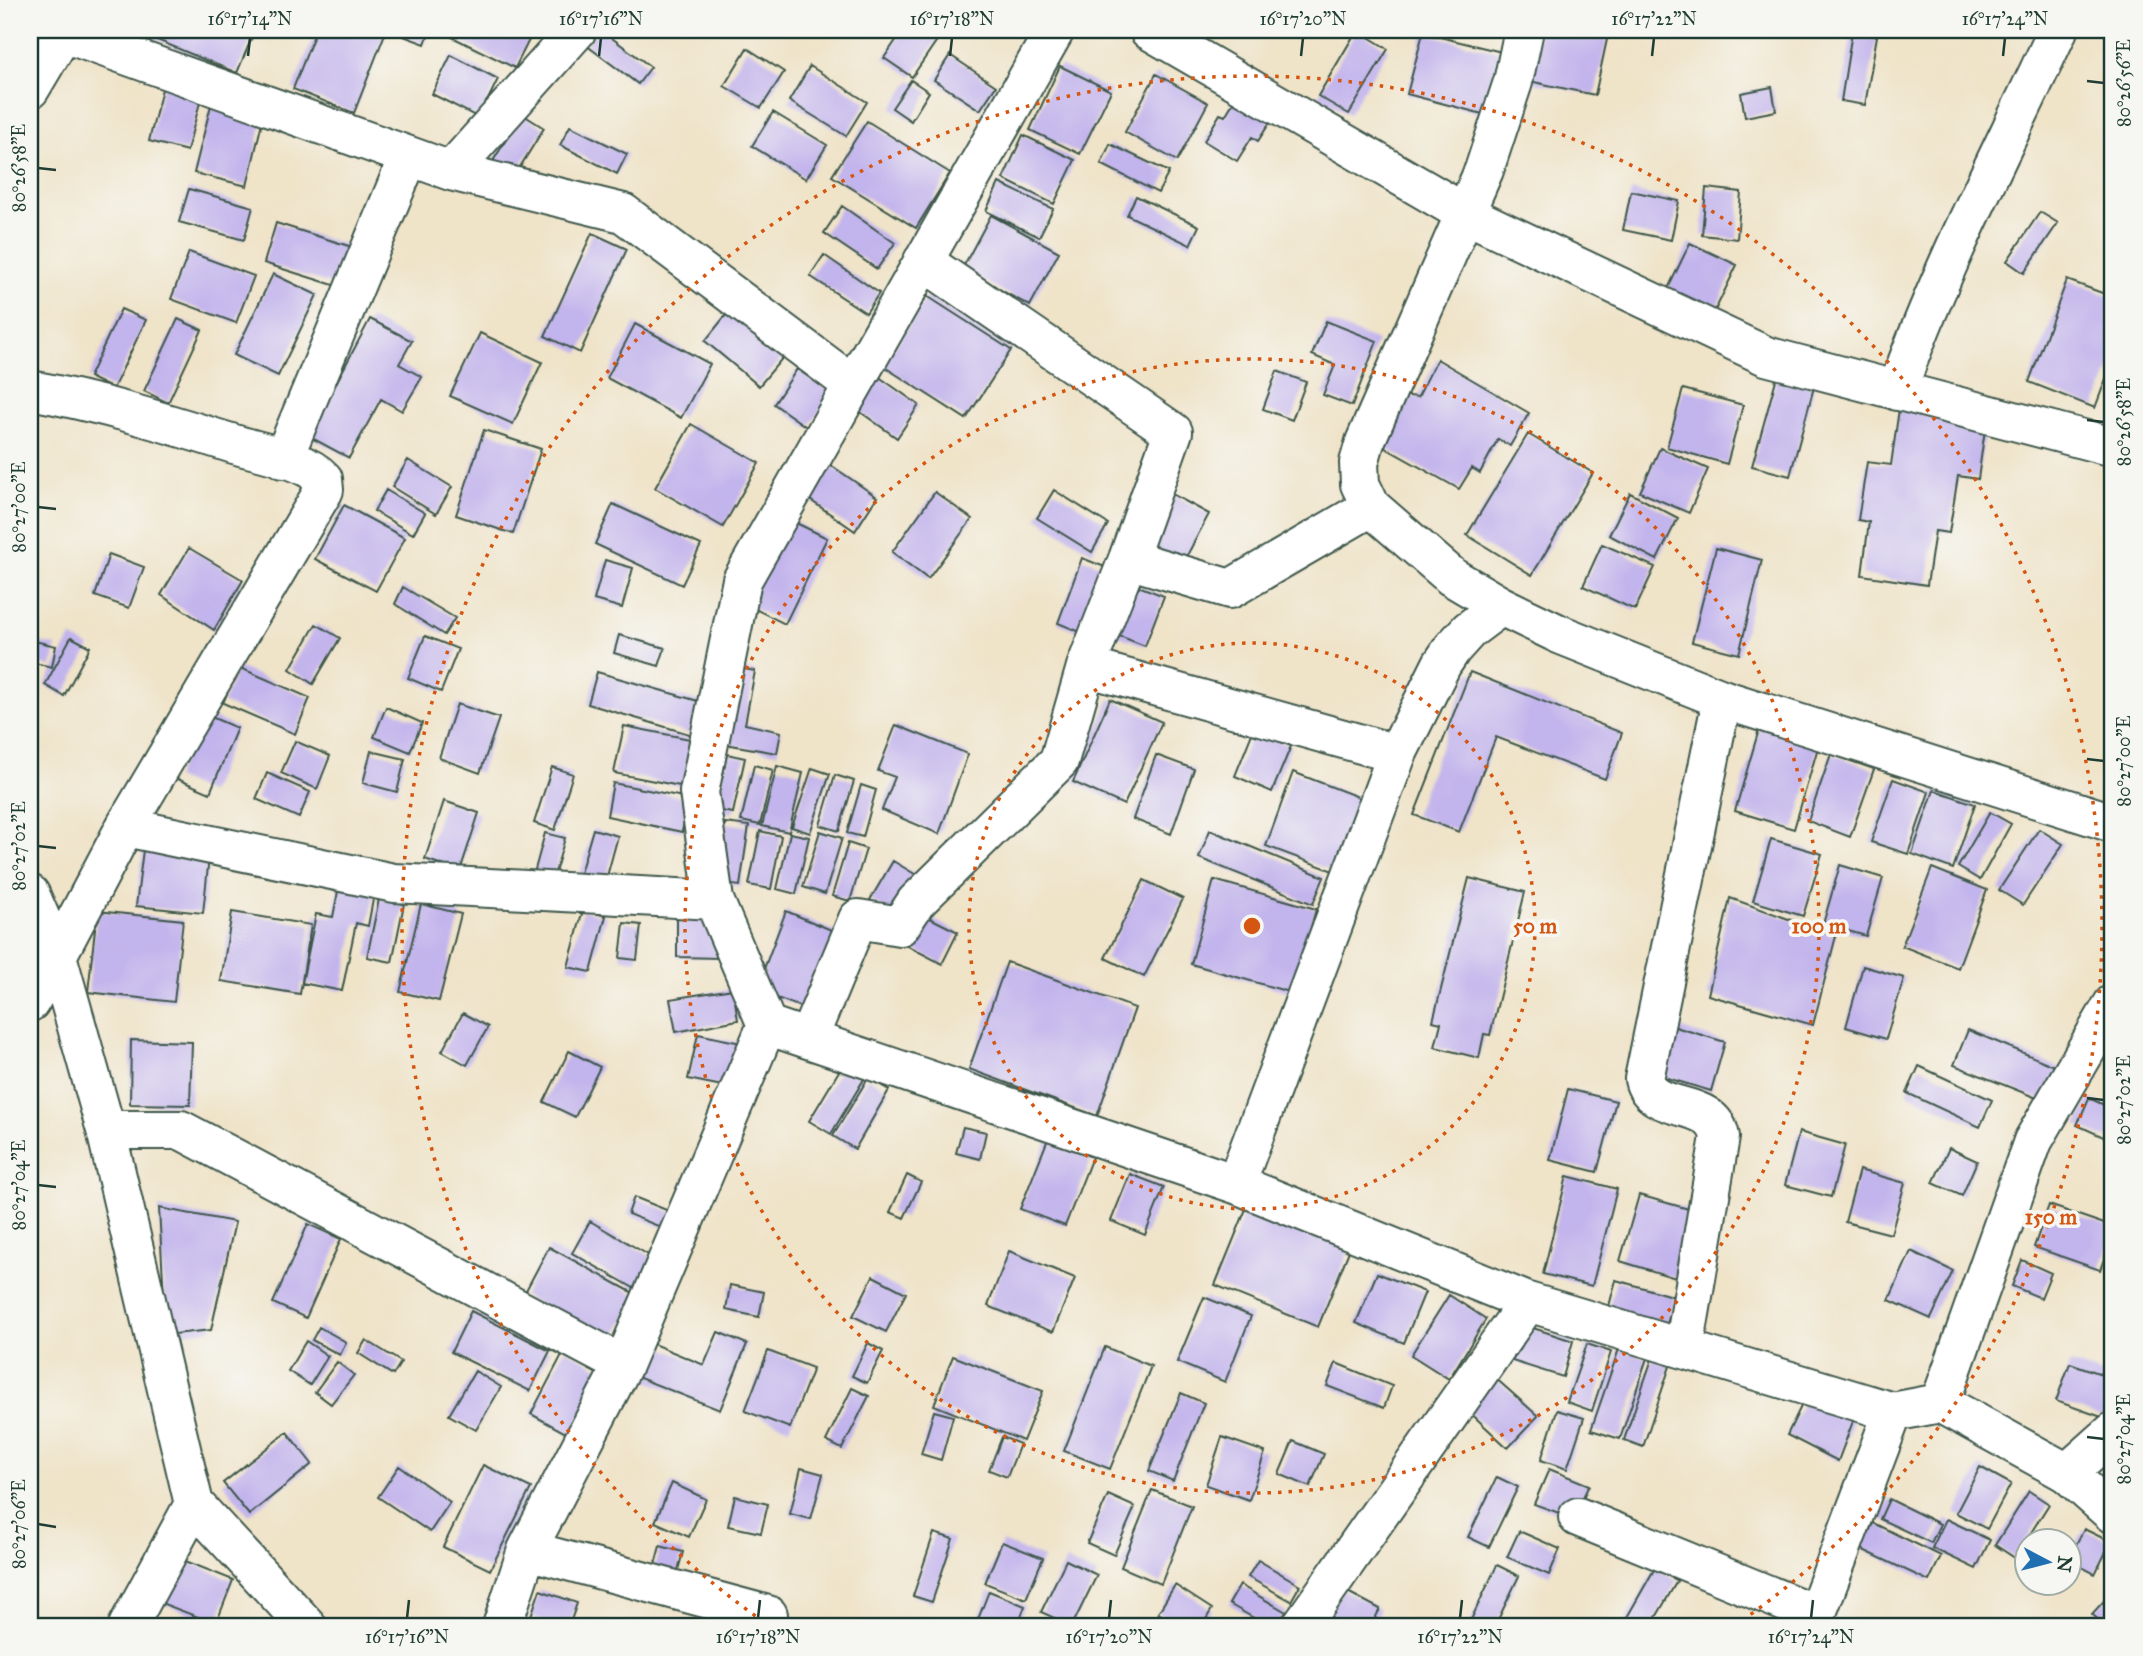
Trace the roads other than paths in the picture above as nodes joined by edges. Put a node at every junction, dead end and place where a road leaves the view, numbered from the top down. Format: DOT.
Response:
graph roads {
  1 [pos="577,30"];
  2 [pos="1055,30"];
  3 [pos="1149,30"];
  4 [pos="1524,30"];
  5 [pos="2058,30"];
  6 [pos="65,31"];
  7 [pos="30,89"];
  8 [pos="409,156"];
  9 [pos="451,171"];
  10 [pos="1466,214"];
  11 [pos="923,261"];
  12 [pos="853,384"];
  13 [pos="30,390"];
  14 [pos="1897,391"];
  15 [pos="2113,447"];
  16 [pos="284,459"];
  17 [pos="1371,507"];
  18 [pos="1128,559"];
  19 [pos="1501,606"];
  20 [pos="1086,667"];
  21 [pos="1722,699"];
  22 [pos="1396,754"];
  23 [pos="2113,823"];
  24 [pos="125,827"];
  25 [pos="30,894"];
  26 [pos="714,900"];
  27 [pos="57,956"];
  28 [pos="30,1002"];
  29 [pos="2113,1004"];
  30 [pos="767,1024"];
  31 [pos="808,1039"];
  32 [pos="106,1130"];
  33 [pos="1236,1184"];
  34 [pos="1528,1302"];
  35 [pos="1684,1349"];
  36 [pos="623,1365"];
  37 [pos="1940,1404"];
  38 [pos="1893,1412"];
  39 [pos="2113,1432"];
  40 [pos="2067,1473"];
  41 [pos="194,1504"];
  42 [pos="2113,1514"];
  43 [pos="1578,1517"];
  44 [pos="527,1550"];
  45 [pos="768,1615"];
  46 [pos="1815,1621"];
  47 [pos="128,1626"];
  48 [pos="307,1626"];
  49 [pos="502,1626"];
  50 [pos="1300,1626"];
  1 -- 9 [label="street"];
  2 -- 11 [label="street"];
  3 -- 10 [label="street"];
  4 -- 10 [label="street"];
  5 -- 14 [label="street"];
  6 -- 7 [label="street"];
  6 -- 8 [label="street"];
  8 -- 9 [label="street"];
  8 -- 16 [label="street"];
  9 -- 12 [label="street"];
  10 -- 14 [label="street"];
  10 -- 17 [label="street"];
  11 -- 12 [label="street"];
  11 -- 18 [label="street"];
  12 -- 26 [label="street"];
  13 -- 16 [label="street"];
  14 -- 15 [label="street"];
  16 -- 24 [label="street"];
  17 -- 18 [label="street"];
  17 -- 19 [label="street"];
  18 -- 20 [label="street"];
  19 -- 21 [label="street"];
  19 -- 22 [label="street"];
  20 -- 22 [label="street"];
  20 -- 31 [label="street"];
  21 -- 23 [label="street"];
  21 -- 35 [label="street"];
  22 -- 33 [label="street"];
  24 -- 26 [label="street"];
  24 -- 27 [label="street"];
  25 -- 27 [label="street"];
  26 -- 30 [label="street"];
  27 -- 28 [label="street"];
  27 -- 32 [label="street"];
  29 -- 37 [label="street"];
  30 -- 31 [label="street"];
  30 -- 36 [label="street"];
  31 -- 33 [label="street"];
  32 -- 36 [label="street"];
  32 -- 41 [label="street"];
  33 -- 34 [label="street"];
  34 -- 35 [label="street"];
  34 -- 50 [label="street"];
  35 -- 38 [label="street"];
  36 -- 44 [label="street"];
  37 -- 38 [label="street"];
  37 -- 40 [label="street"];
  38 -- 46 [label="street"];
  39 -- 40 [label="street"];
  40 -- 42 [label="street"];
  41 -- 47 [label="street"];
  41 -- 48 [label="street"];
  43 -- 46 [label="street"];
  44 -- 45 [label="street"];
  44 -- 49 [label="street"];
}
